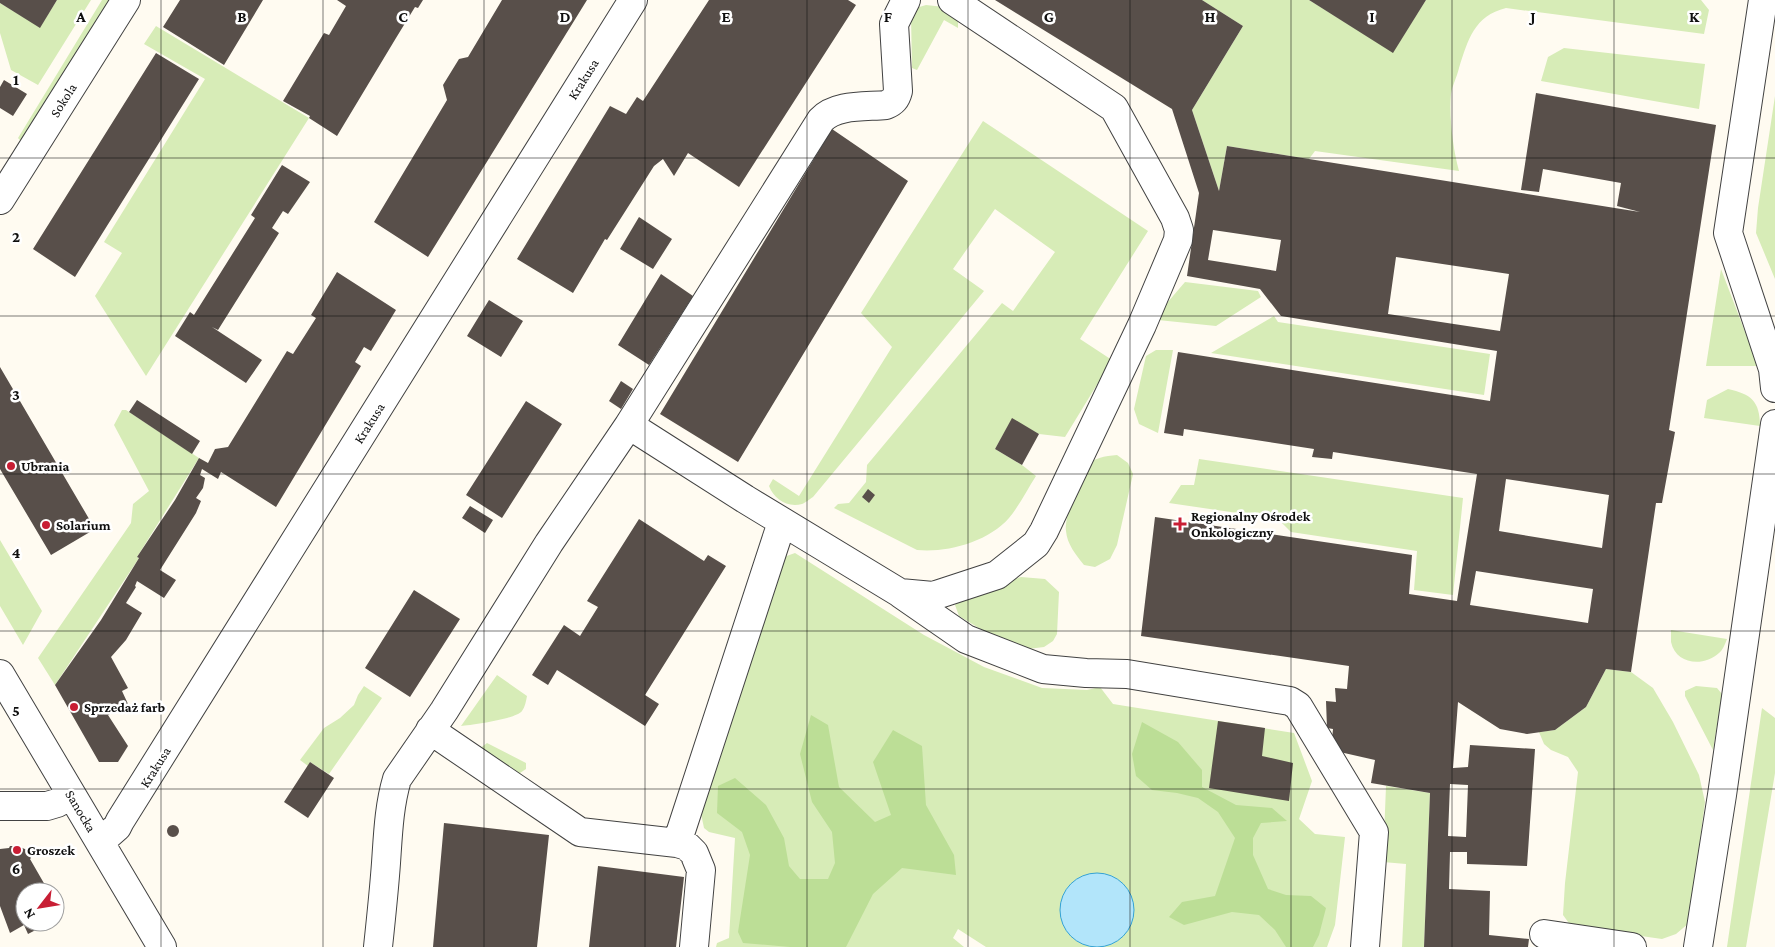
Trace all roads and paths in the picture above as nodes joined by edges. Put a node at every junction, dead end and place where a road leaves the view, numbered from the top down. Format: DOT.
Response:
graph roads {
  1 [pos="126,0"];
  2 [pos="633,0"];
  3 [pos="906,0"];
  4 [pos="952,0"];
  5 [pos="1763,0"];
  6 [pos="0,200"];
  7 [pos="1775,388"];
  8 [pos="1775,424"];
  9 [pos="629,425"];
  10 [pos="782,522"];
  11 [pos="900,593"];
  12 [pos="0,674"];
  13 [pos="430,730"];
  14 [pos="71,795"];
  15 [pos="0,806"];
  16 [pos="100,842"];
  17 [pos="677,842"];
  18 [pos="1544,934"];
  19 [pos="162,947"];
  20 [pos="378,947"];
  21 [pos="694,947"];
  22 [pos="1366,947"];
  23 [pos="1632,947"];
  24 [pos="1698,947"];
  1 -- 6 [label="street, Sokola"];
  2 -- 16 [label="street, Krakusa"];
  3 -- 9 [label="street"];
  4 -- 11 [label="street"];
  5 -- 7 [label="street"];
  8 -- 24 [label="street"];
  9 -- 10 [label="street"];
  9 -- 13 [label="street"];
  10 -- 11 [label="street"];
  10 -- 17 [label="street"];
  11 -- 22 [label="street"];
  12 -- 14 [label="street, Sanocka"];
  13 -- 17 [label="street"];
  13 -- 20 [label="street"];
  14 -- 15 [label="street"];
  14 -- 16 [label="street, Sanocka"];
  16 -- 19 [label="street, Sanocka"];
  17 -- 21 [label="street"];
  18 -- 23 [label="street"];
}
